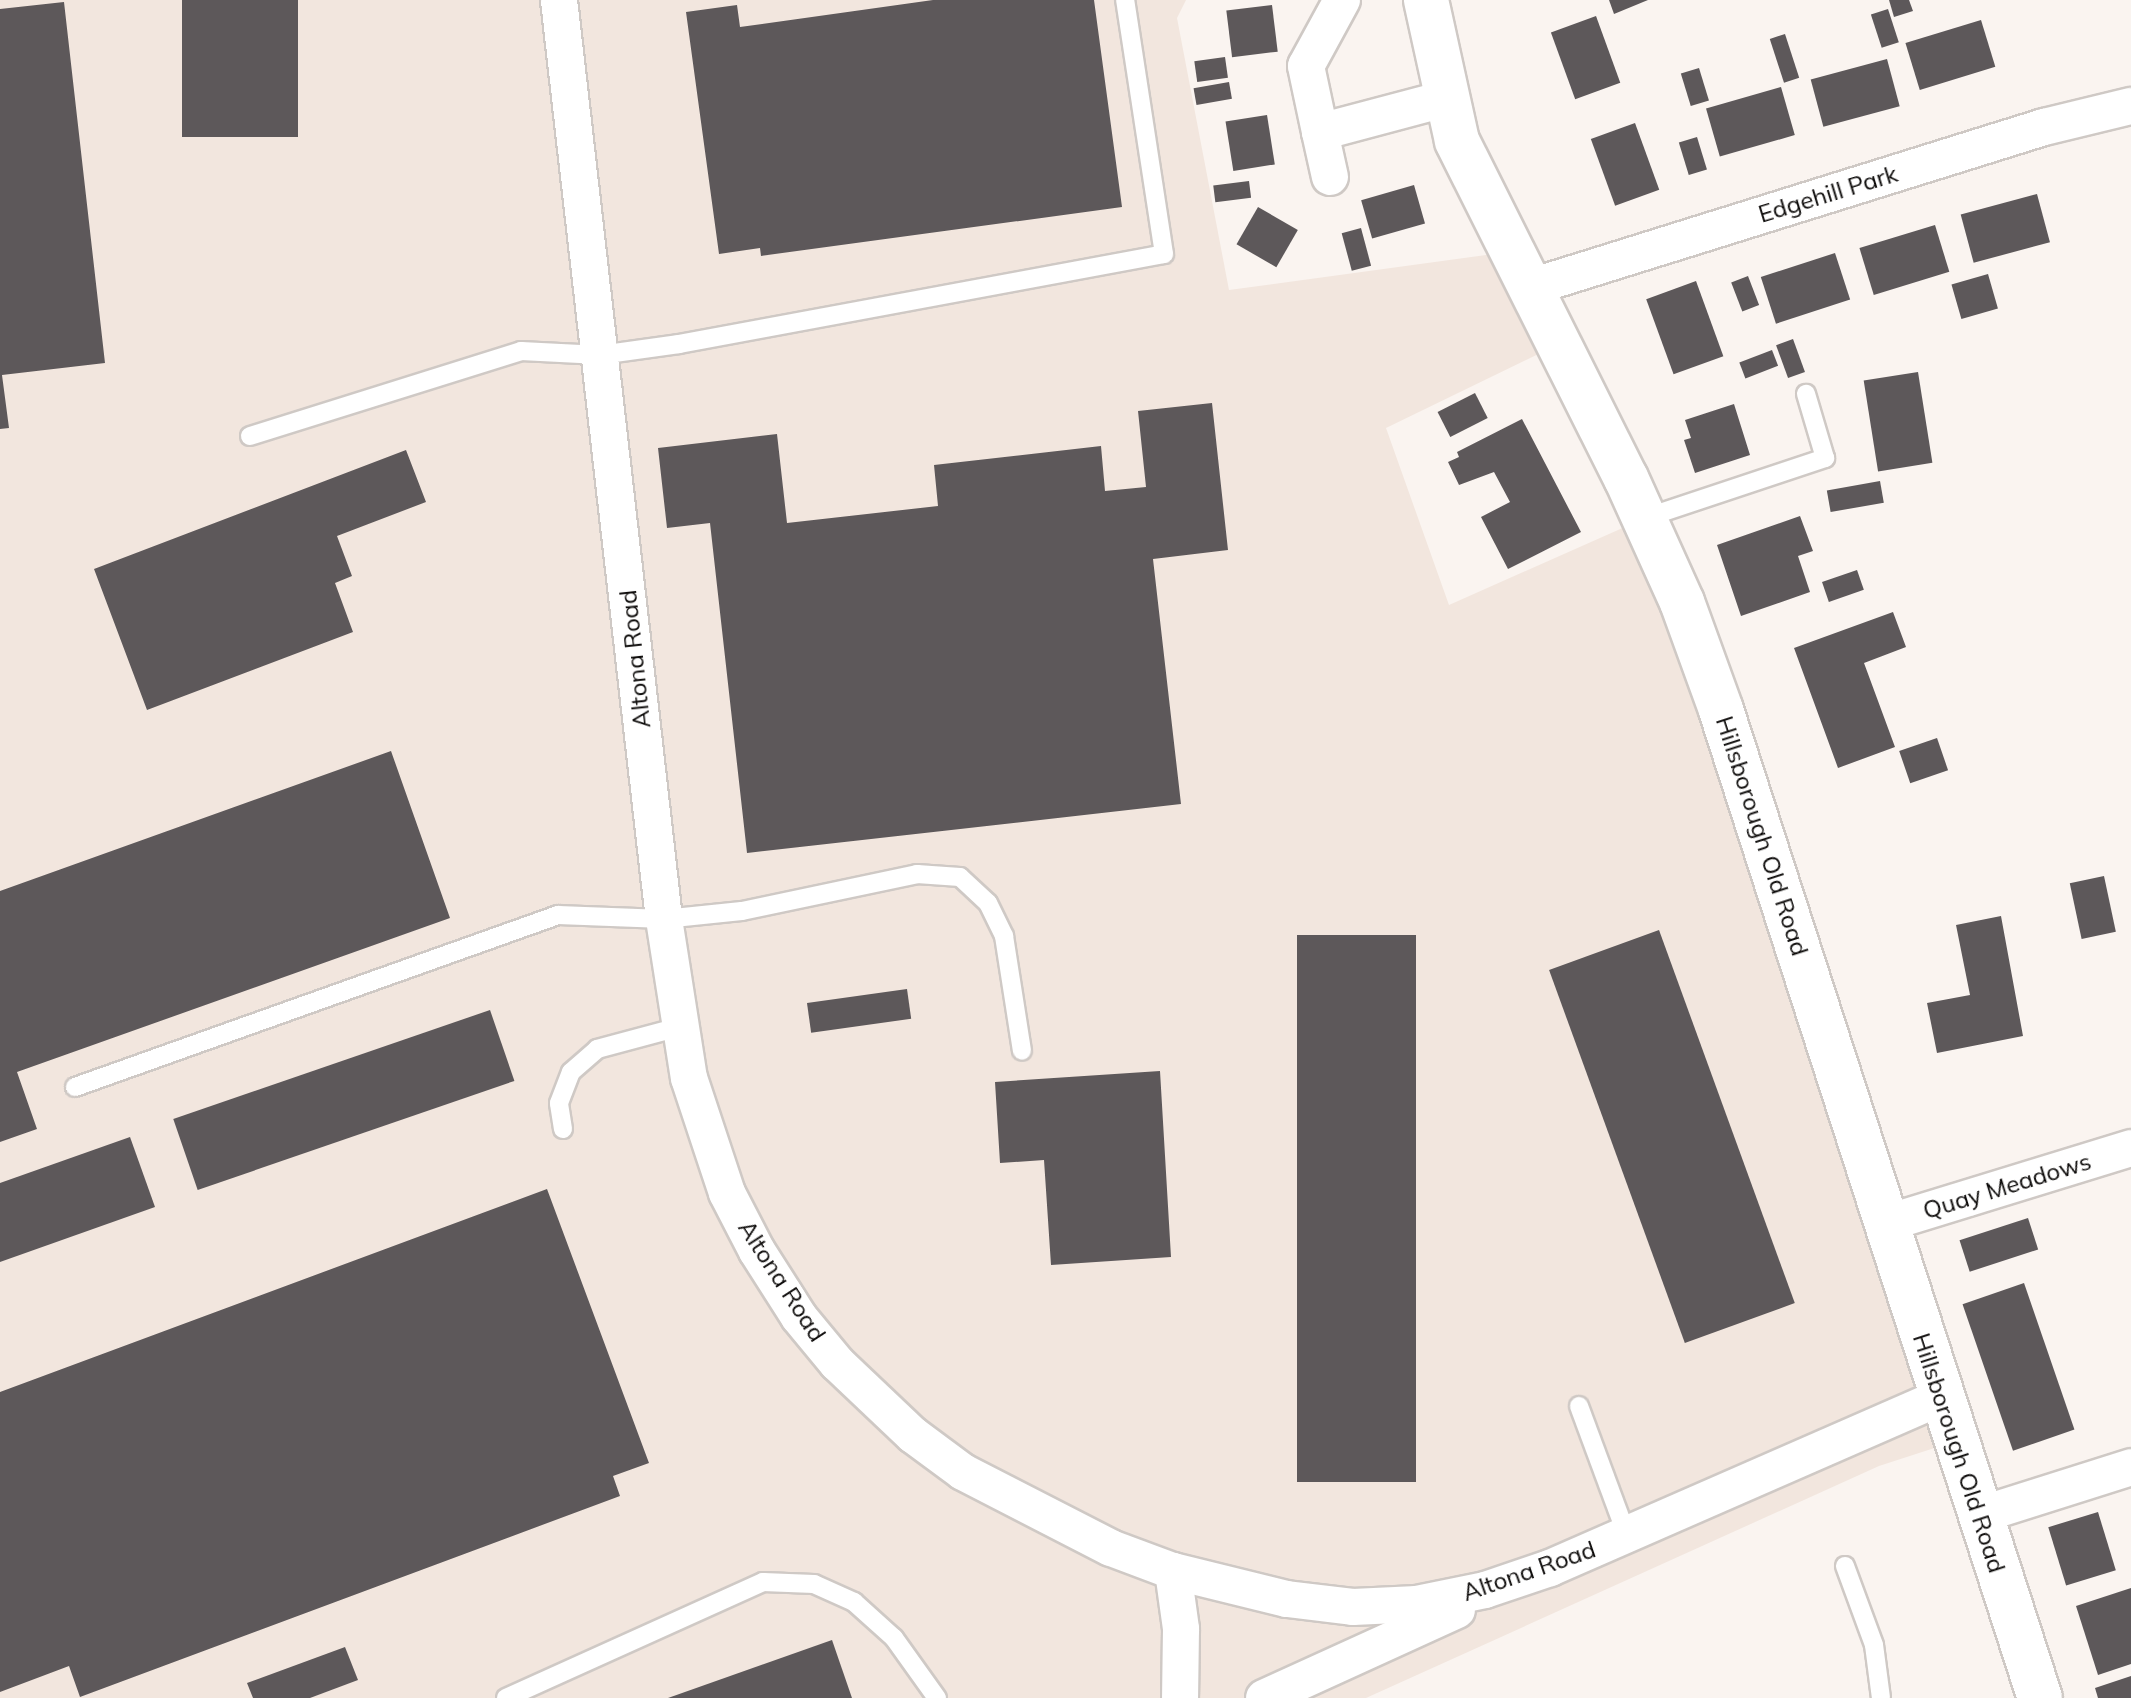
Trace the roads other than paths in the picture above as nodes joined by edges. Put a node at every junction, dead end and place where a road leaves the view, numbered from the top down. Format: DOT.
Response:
graph roads {
  1 [pos="559,0"];
  2 [pos="1125,0"];
  3 [pos="1342,0"];
  4 [pos="1426,0"];
  5 [pos="1444,99"];
  6 [pos="2131,106"];
  7 [pos="1320,132"];
  8 [pos="1330,177"];
  9 [pos="1528,288"];
  10 [pos="600,355"];
  11 [pos="1806,394"];
  12 [pos="250,436"];
  13 [pos="1645,518"];
  14 [pos="664,919"];
  15 [pos="679,1027"];
  16 [pos="1022,1051"];
  17 [pos="75,1087"];
  18 [pos="563,1129"];
  19 [pos="2131,1148"];
  20 [pos="1884,1224"];
  21 [pos="1941,1397"];
  22 [pos="1579,1406"];
  23 [pos="2131,1467"];
  24 [pos="1980,1515"];
  25 [pos="1627,1536"];
  26 [pos="1845,1566"];
  27 [pos="1550,1568"];
  28 [pos="1173,1571"];
  29 [pos="506,1698"];
  30 [pos="937,1698"];
  31 [pos="1180,1698"];
  32 [pos="1264,1698"];
  33 [pos="1881,1698"];
  34 [pos="2040,1698"];
  1 -- 10 [label="street, Altona Road"];
  2 -- 10 [label="lane"];
  3 -- 7 [label="street"];
  4 -- 5 [label="street, Hillsborough Old Road"];
  5 -- 7 [label="street"];
  5 -- 9 [label="street, Hillsborough Old Road"];
  6 -- 9 [label="street, Edgehill Park"];
  7 -- 8 [label="street"];
  9 -- 13 [label="street, Hillsborough Old Road"];
  10 -- 12 [label="lane"];
  10 -- 14 [label="street, Altona Road"];
  11 -- 13 [label="lane"];
  13 -- 20 [label="street, Hillsborough Old Road"];
  14 -- 15 [label="street, Altona Road"];
  14 -- 16 [label="lane"];
  14 -- 17 [label="lane"];
  15 -- 18 [label="lane"];
  15 -- 28 [label="street, Altona Road"];
  19 -- 20 [label="street, Quay Meadows"];
  20 -- 21 [label="street, Hillsborough Old Road"];
  21 -- 24 [label="street, Hillsborough Old Road"];
  21 -- 25 [label="street, Altona Road"];
  22 -- 25 [label="lane"];
  23 -- 24 [label="street"];
  24 -- 34 [label="street, Hillsborough Old Road"];
  25 -- 27 [label="street, Altona Road"];
  26 -- 33 [label="lane"];
  27 -- 28 [label="street, Altona Road"];
  27 -- 32 [label="street"];
  28 -- 31 [label="street"];
  29 -- 30 [label="lane"];
}
